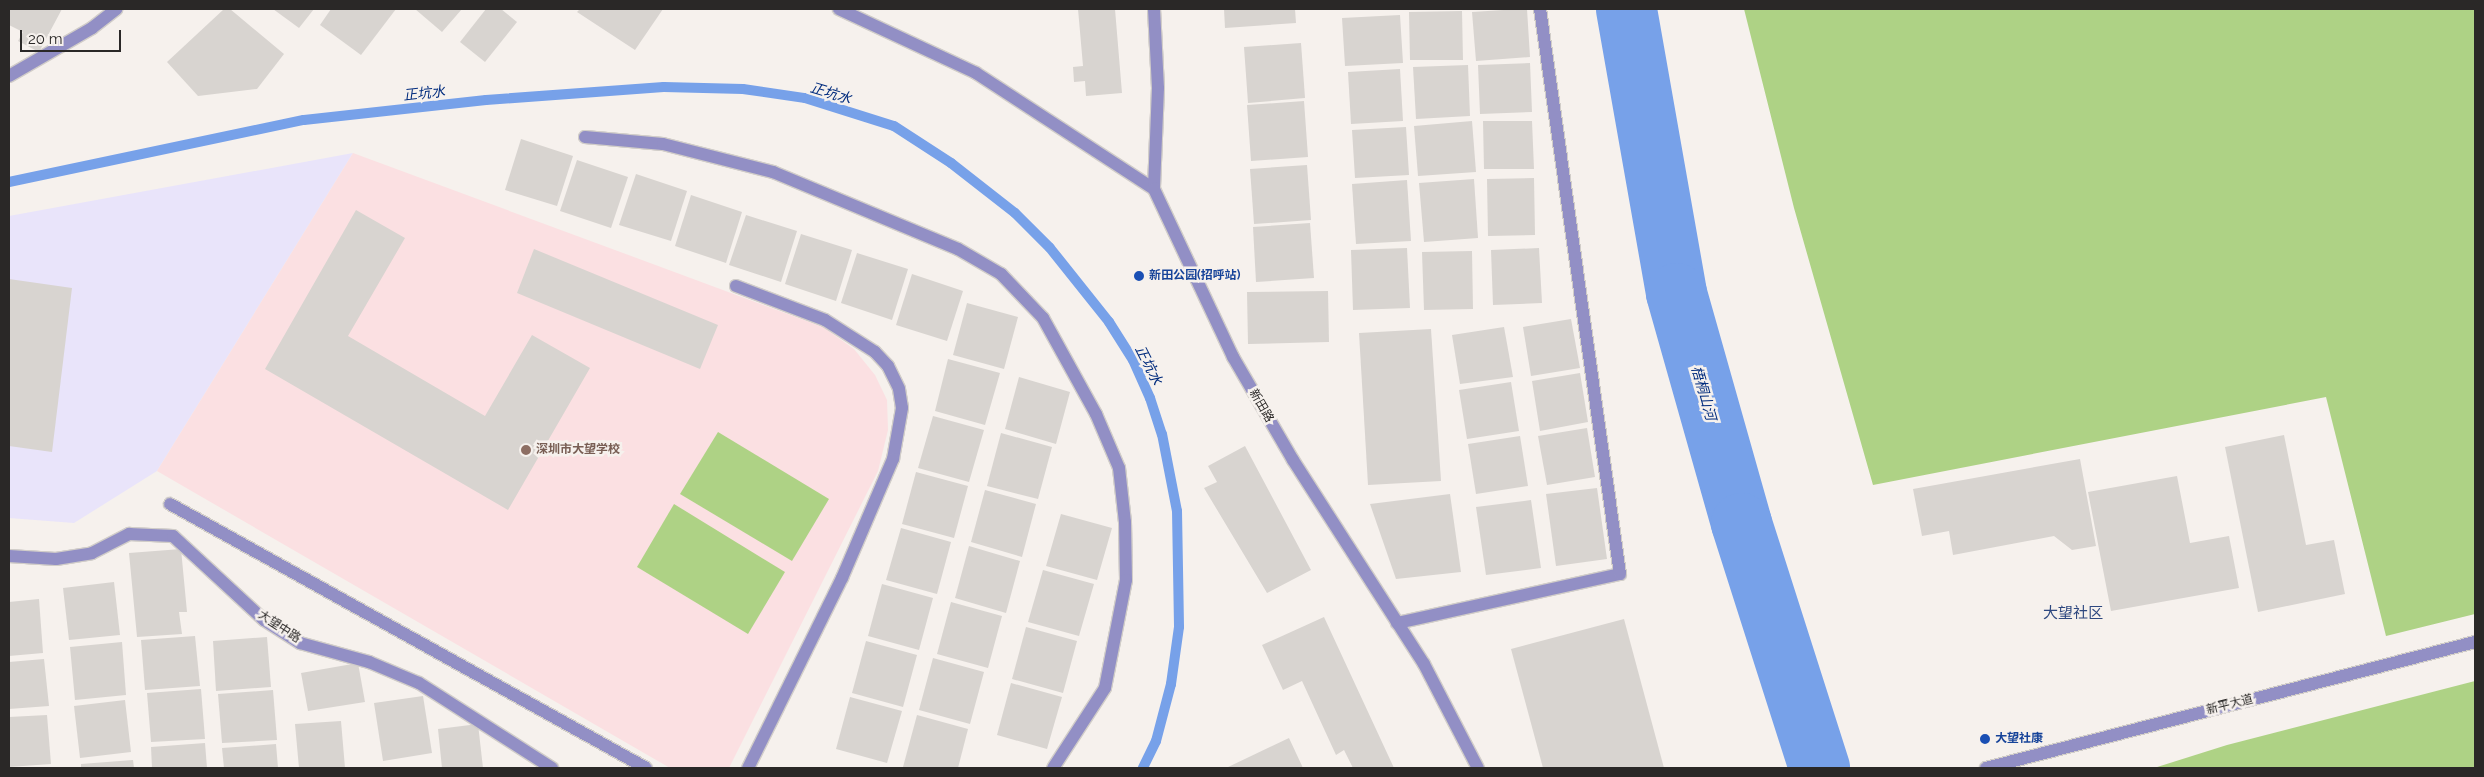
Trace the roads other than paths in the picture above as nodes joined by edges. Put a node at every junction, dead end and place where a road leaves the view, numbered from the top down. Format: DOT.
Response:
graph roads {
  1 [pos="116,9"];
  2 [pos="839,9"];
  3 [pos="1154,9"];
  4 [pos="1540,9"];
  5 [pos="9,76"];
  6 [pos="585,137"];
  7 [pos="1154,189"];
  8 [pos="736,286"];
  9 [pos="170,504"];
  10 [pos="9,556"];
  11 [pos="1397,623"];
  12 [pos="2475,642"];
  13 [pos="552,768"];
  14 [pos="646,768"];
  15 [pos="748,768"];
  16 [pos="1052,768"];
  17 [pos="1478,768"];
  18 [pos="1986,768"];
  1 -- 5 [label="street"];
  2 -- 7 [label="street"];
  3 -- 7 [label="street, 新田路"];
  4 -- 11 [label="street"];
  6 -- 16 [label="street"];
  7 -- 11 [label="street, 新田路"];
  8 -- 15 [label="street"];
  9 -- 14 [label="street"];
  10 -- 13 [label="street, 大望中路"];
  11 -- 17 [label="street, 新田路"];
  12 -- 18 [label="street, 新平大道"];
}
